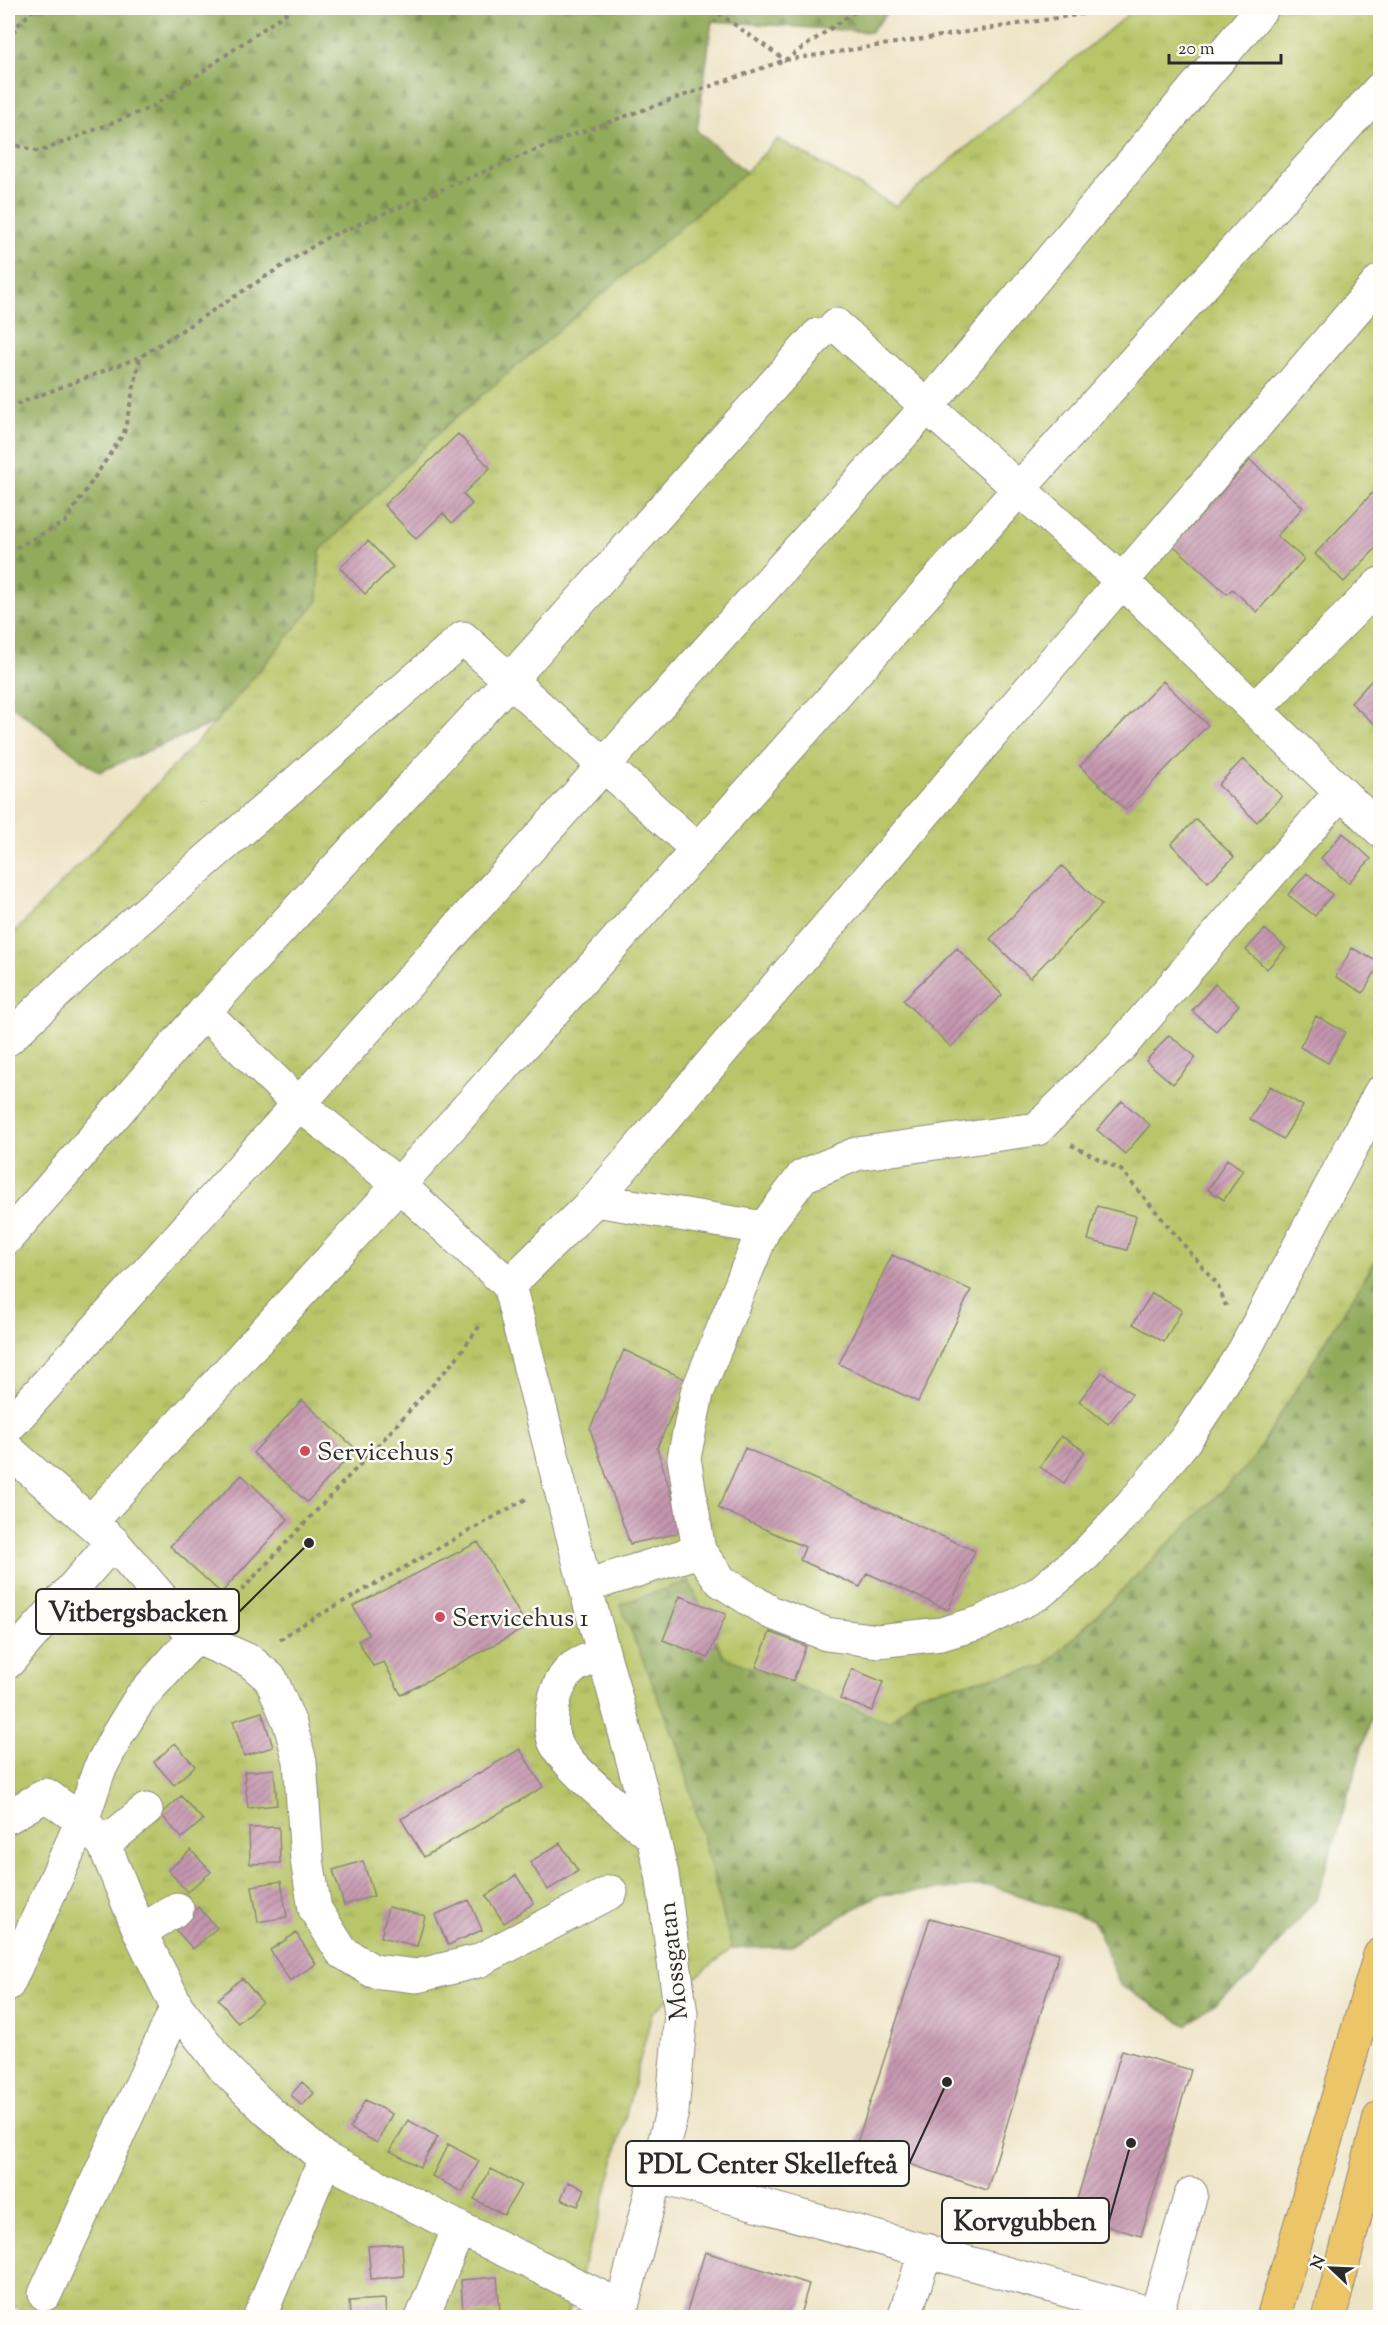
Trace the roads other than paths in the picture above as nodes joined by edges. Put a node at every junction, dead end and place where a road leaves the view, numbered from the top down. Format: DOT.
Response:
graph roads {
  1 [pos="1262,8"];
  2 [pos="1380,88"];
  3 [pos="1380,281"];
  4 [pos="927,406"];
  5 [pos="1019,489"];
  6 [pos="1122,581"];
  7 [pos="1380,584"];
  8 [pos="510,680"];
  9 [pos="1256,709"];
  10 [pos="604,765"];
  11 [pos="1341,792"];
  12 [pos="1380,830"];
  13 [pos="698,850"];
  14 [pos="204,1012"];
  15 [pos="8,1039"];
  16 [pos="1380,1093"];
  17 [pos="298,1103"];
  18 [pos="399,1185"];
  19 [pos="595,1200"];
  20 [pos="764,1228"];
  21 [pos="8,1237"];
  22 [pos="509,1284"];
  23 [pos="8,1426"];
  24 [pos="11,1460"];
  25 [pos="102,1532"];
  26 [pos="699,1551"];
  27 [pos="589,1597"];
  28 [pos="195,1637"];
  29 [pos="603,1654"];
  30 [pos="8,1662"];
  31 [pos="146,1810"];
  32 [pos="8,1817"];
  33 [pos="82,1821"];
  34 [pos="653,1837"];
  35 [pos="104,1844"];
  36 [pos="610,1892"];
  37 [pos="177,1909"];
  38 [pos="140,1932"];
  39 [pos="1380,1955"];
  40 [pos="8,1984"];
  41 [pos="177,2007"];
  42 [pos="1380,2118"];
  43 [pos="325,2159"];
  44 [pos="655,2176"];
  45 [pos="1191,2194"];
  46 [pos="459,2228"];
  47 [pos="926,2250"];
  48 [pos="45,2294"];
  49 [pos="621,2312"];
  50 [pos="1155,2316"];
  51 [pos="259,2318"];
  52 [pos="422,2318"];
  53 [pos="904,2318"];
  54 [pos="1273,2318"];
  55 [pos="1329,2318"];
  1 -- 4 [label="street"];
  2 -- 5 [label="street"];
  3 -- 6 [label="street"];
  4 -- 5 [label="street"];
  4 -- 8 [label="street"];
  4 -- 10 [label="street"];
  5 -- 6 [label="street"];
  5 -- 13 [label="street"];
  6 -- 9 [label="street"];
  6 -- 19 [label="street"];
  7 -- 9 [label="street"];
  8 -- 10 [label="street"];
  8 -- 14 [label="street"];
  8 -- 15 [label="street"];
  9 -- 11 [label="street"];
  10 -- 13 [label="street"];
  10 -- 17 [label="street"];
  11 -- 12 [label="street"];
  11 -- 20 [label="street"];
  13 -- 18 [label="street"];
  14 -- 17 [label="street"];
  14 -- 21 [label="street"];
  16 -- 26 [label="street"];
  17 -- 18 [label="street"];
  17 -- 23 [label="street"];
  18 -- 22 [label="street"];
  18 -- 25 [label="street"];
  19 -- 20 [label="street"];
  19 -- 22 [label="street"];
  20 -- 26 [label="street"];
  22 -- 27 [label="street, Mossgatan"];
  24 -- 25 [label="street"];
  25 -- 28 [label="street"];
  25 -- 30 [label="street"];
  26 -- 27 [label="street"];
  27 -- 29 [label="street, Mossgatan"];
  28 -- 33 [label="street"];
  28 -- 36 [label="street"];
  29 -- 34 [label="street, Mossgatan"];
  29 -- 34 [label="street"];
  31 -- 35 [label="street"];
  32 -- 33 [label="street"];
  33 -- 35 [label="street"];
  33 -- 40 [label="street"];
  34 -- 44 [label="street, Mossgatan"];
  35 -- 38 [label="street"];
  37 -- 38 [label="street"];
  38 -- 41 [label="street"];
  39 -- 54 [label="highway"];
  41 -- 43 [label="street"];
  41 -- 48 [label="street"];
  42 -- 55 [label="highway"];
  43 -- 46 [label="street"];
  43 -- 51 [label="street"];
  44 -- 47 [label="street"];
  44 -- 49 [label="street, Mossgatan"];
  45 -- 50 [label="street"];
  46 -- 49 [label="street"];
  46 -- 52 [label="street"];
  47 -- 50 [label="street"];
  47 -- 53 [label="street"];
}
